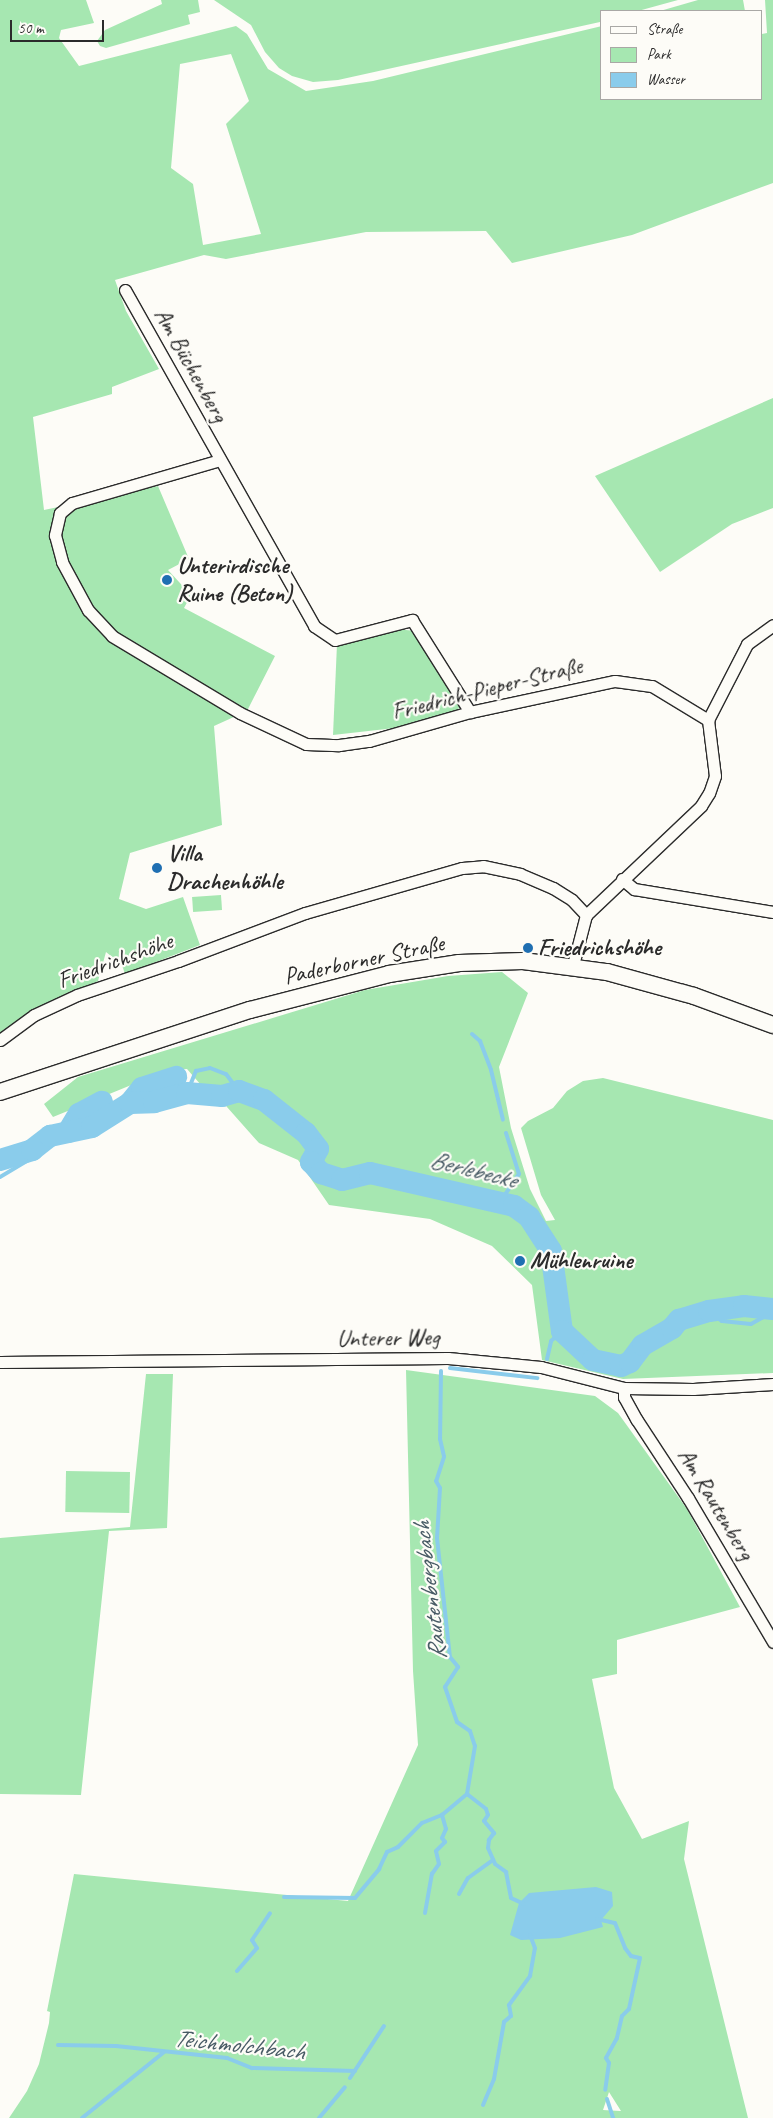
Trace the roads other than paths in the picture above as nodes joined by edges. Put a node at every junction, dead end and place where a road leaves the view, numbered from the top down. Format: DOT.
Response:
graph roads {
  1 [pos="125,290"];
  2 [pos="220,460"];
  3 [pos="56,535"];
  4 [pos="773,625"];
  5 [pos="470,712"];
  6 [pos="708,720"];
  7 [pos="622,879"];
  8 [pos="773,912"];
  9 [pos="586,915"];
  10 [pos="573,965"];
  11 [pos="773,1025"];
  12 [pos="0,1040"];
  13 [pos="0,1092"];
  14 [pos="0,1362"];
  15 [pos="773,1384"];
  16 [pos="624,1388"];
  17 [pos="773,1642"];
  1 -- 2 [label="street, Am Büchenberg"];
  2 -- 3 [label="street, Am Büchenberg"];
  2 -- 5 [label="street, Am Büchenberg"];
  3 -- 5 [label="street, Friedrich-Pieper-Straße"];
  4 -- 6 [label="street"];
  5 -- 6 [label="street, Friedrich-Pieper-Straße"];
  6 -- 7 [label="street"];
  7 -- 8 [label="street"];
  7 -- 9 [label="street"];
  9 -- 10 [label="street"];
  9 -- 12 [label="street, Friedrichshöhe"];
  10 -- 11 [label="main road, Paderborner Straße"];
  10 -- 13 [label="main road, Paderborner Straße"];
  14 -- 16 [label="street, Unterer Weg"];
  15 -- 16 [label="street, Unterer Weg"];
  16 -- 17 [label="street, Am Rautenberg"];
}
